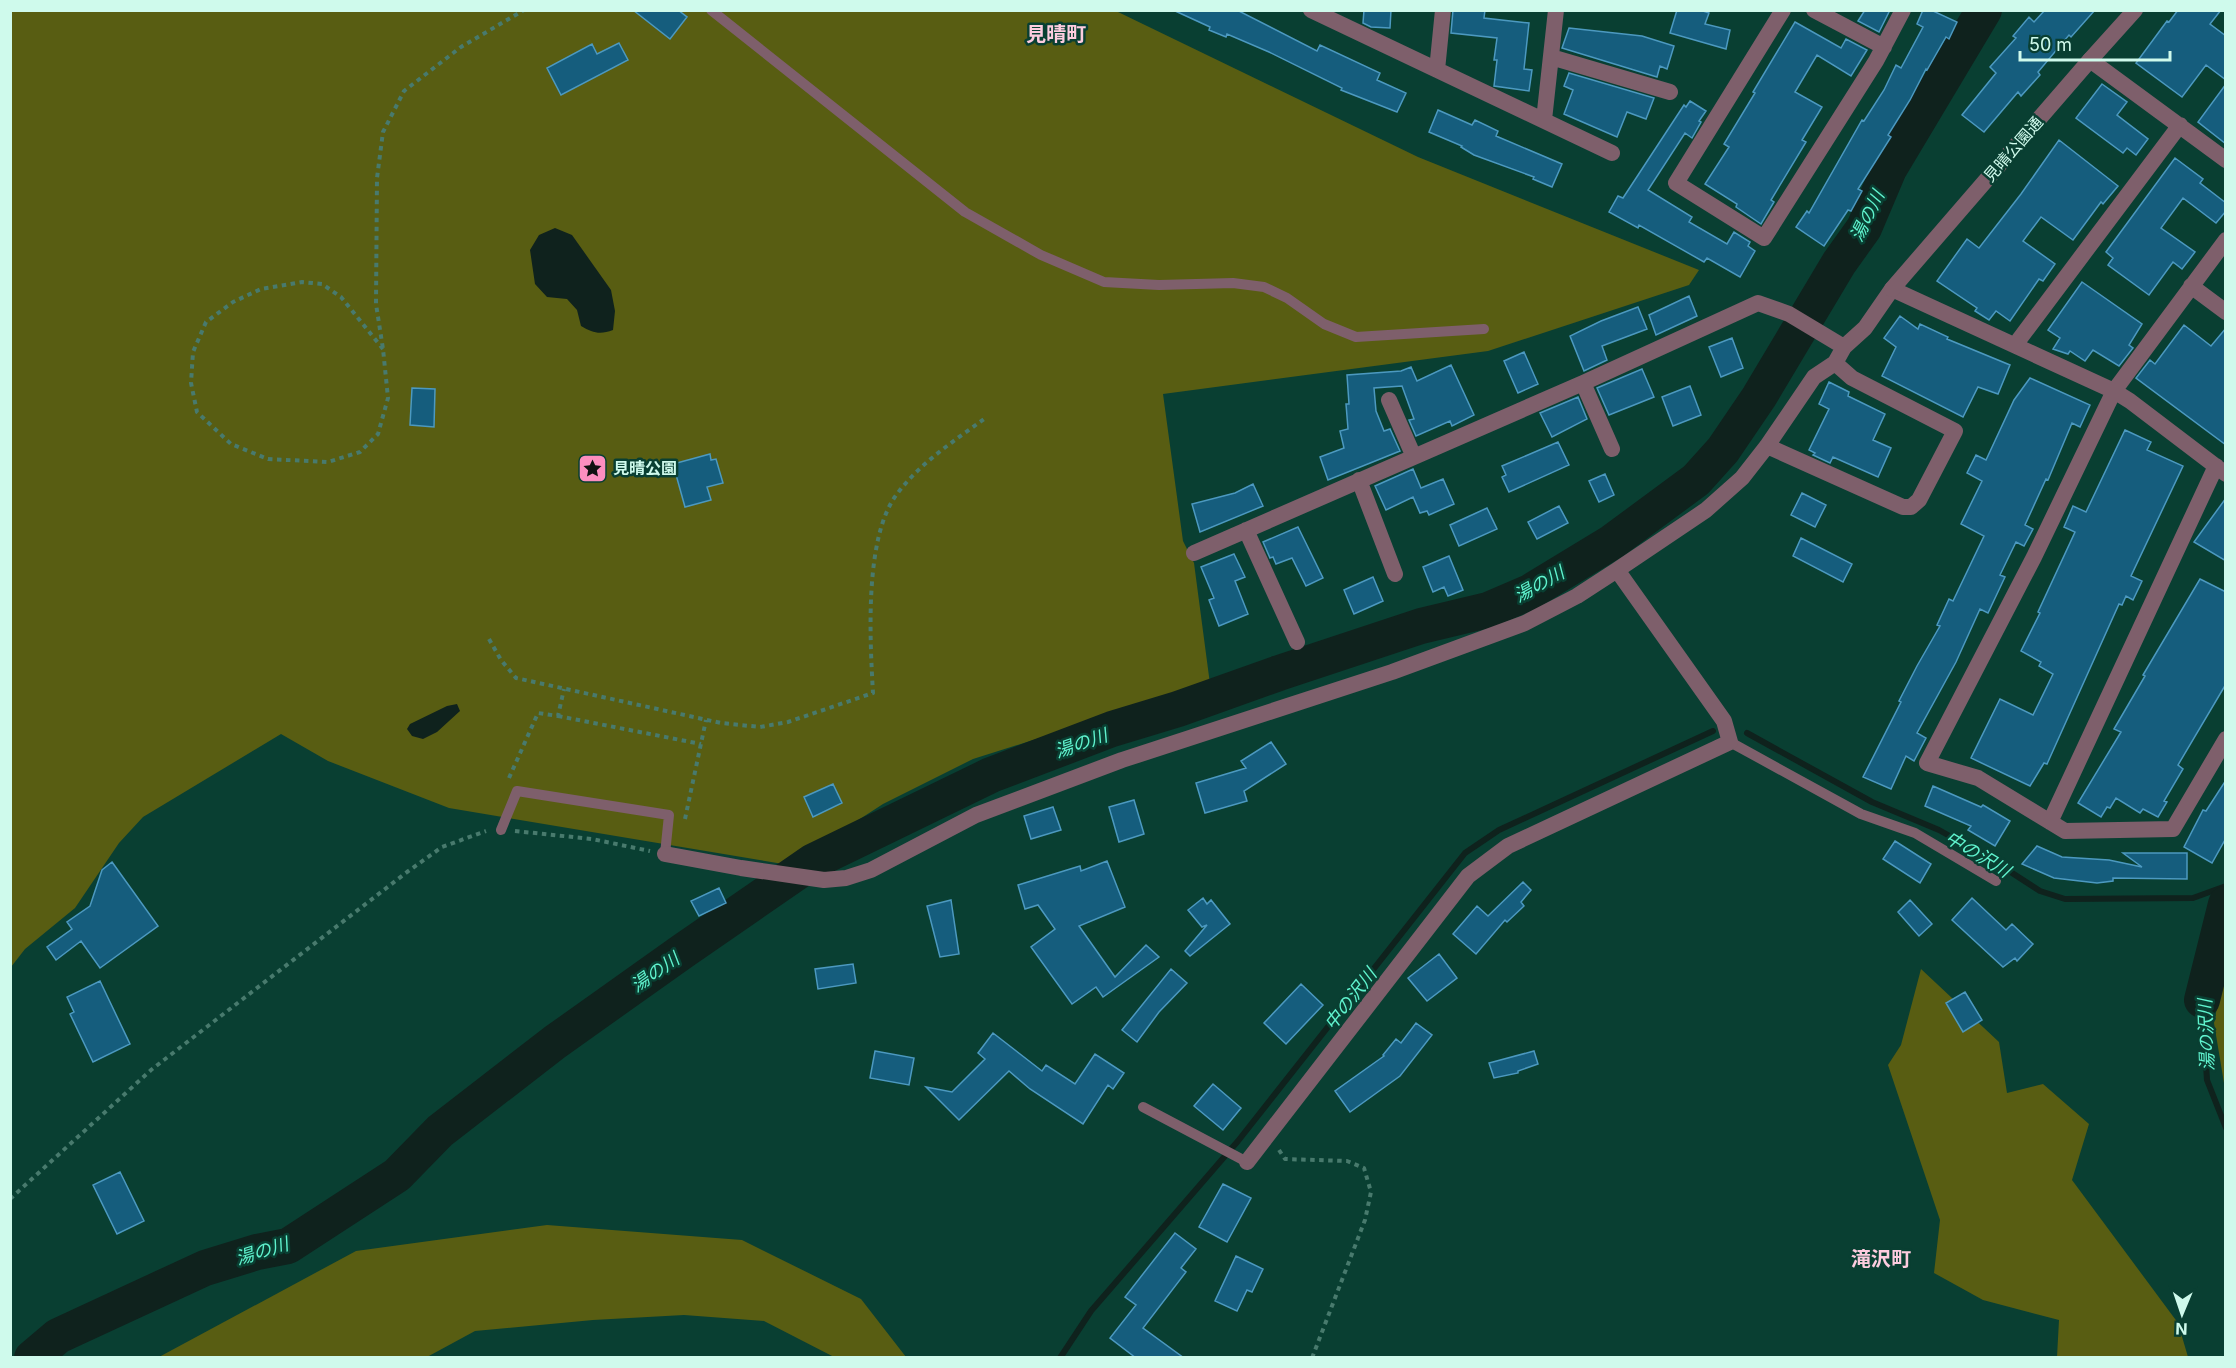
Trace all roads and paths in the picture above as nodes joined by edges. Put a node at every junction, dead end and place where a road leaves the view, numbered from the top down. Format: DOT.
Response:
graph roads {
  1 [pos="524,10"];
  2 [pos="711,10"];
  3 [pos="1311,10"];
  4 [pos="1443,10"];
  5 [pos="1556,10"];
  6 [pos="1783,10"];
  7 [pos="1814,10"];
  8 [pos="1903,10"];
  9 [pos="2135,10"];
  10 [pos="1335,16"];
  11 [pos="1884,47"];
  12 [pos="1551,57"];
  13 [pos="2090,60"];
  14 [pos="1437,70"];
  15 [pos="1670,92"];
  16 [pos="1544,120"];
  17 [pos="2180,125"];
  18 [pos="1612,153"];
  19 [pos="2226,160"];
  20 [pos="2226,240"];
  21 [pos="2191,286"];
  22 [pos="1892,289"];
  23 [pos="2226,312"];
  24 [pos="1484,329"];
  25 [pos="2015,345"];
  26 [pos="1844,347"];
  27 [pos="383,349"];
  28 [pos="1835,363"];
  29 [pos="1583,383"];
  30 [pos="2114,391"];
  31 [pos="1389,400"];
  32 [pos="984,419"];
  33 [pos="1767,446"];
  34 [pos="1612,449"];
  35 [pos="1414,457"];
  36 [pos="2221,470"];
  37 [pos="1359,480"];
  38 [pos="1246,530"];
  39 [pos="1194,554"];
  40 [pos="1617,570"];
  41 [pos="1395,574"];
  42 [pos="489,639"];
  43 [pos="1297,642"];
  44 [pos="564,689"];
  45 [pos="558,716"];
  46 [pos="706,720"];
  47 [pos="2226,739"];
  48 [pos="1730,742"];
  49 [pos="701,744"];
  50 [pos="507,783"];
  51 [pos="489,822"];
  52 [pos="2050,822"];
  53 [pos="685,823"];
  54 [pos="501,830"];
  55 [pos="485,831"];
  56 [pos="665,854"];
  57 [pos="1996,881"];
  58 [pos="1143,1107"];
  59 [pos="1269,1134"];
  60 [pos="1241,1158"];
  61 [pos="10,1198"];
  62 [pos="1312,1358"];
  1 -- 27 [label="path"];
  2 -- 24 [label="lane"];
  3 -- 10 [label="street"];
  4 -- 14 [label="street"];
  5 -- 12 [label="street"];
  6 -- 11 [label="street"];
  7 -- 11 [label="street"];
  8 -- 11 [label="street"];
  9 -- 13 [label="street, 見晴公園通"];
  10 -- 14 [label="street"];
  12 -- 15 [label="street"];
  12 -- 16 [label="street"];
  13 -- 17 [label="street"];
  13 -- 22 [label="street, 見晴公園通"];
  14 -- 16 [label="street"];
  16 -- 18 [label="street"];
  17 -- 19 [label="street"];
  17 -- 25 [label="street"];
  20 -- 21 [label="street"];
  21 -- 23 [label="street"];
  21 -- 30 [label="street"];
  22 -- 25 [label="street"];
  22 -- 26 [label="street, 見晴公園通"];
  25 -- 30 [label="street"];
  26 -- 28 [label="street, 見晴公園通"];
  26 -- 29 [label="street"];
  27 -- 27 [label="path"];
  28 -- 33 [label="street"];
  28 -- 33 [label="street"];
  29 -- 34 [label="street"];
  29 -- 35 [label="street"];
  30 -- 36 [label="street"];
  30 -- 52 [label="street"];
  31 -- 35 [label="street"];
  32 -- 46 [label="path"];
  33 -- 40 [label="street"];
  35 -- 37 [label="street"];
  36 -- 52 [label="street"];
  37 -- 38 [label="street"];
  37 -- 41 [label="street"];
  38 -- 39 [label="street"];
  38 -- 43 [label="street"];
  40 -- 48 [label="street"];
  40 -- 56 [label="street"];
  42 -- 44 [label="path"];
  44 -- 45 [label="path"];
  44 -- 46 [label="path"];
  45 -- 49 [label="path"];
  45 -- 50 [label="path"];
  46 -- 49 [label="path"];
  47 -- 52 [label="street"];
  48 -- 57 [label="lane"];
  48 -- 59 [label="street"];
  49 -- 53 [label="path"];
  51 -- 55 [label="path"];
  54 -- 55 [label="path"];
  54 -- 56 [label="path"];
  54 -- 56 [label="lane"];
  55 -- 61 [label="path"];
  58 -- 60 [label="lane"];
  59 -- 60 [label="street"];
  59 -- 62 [label="path"];
}
